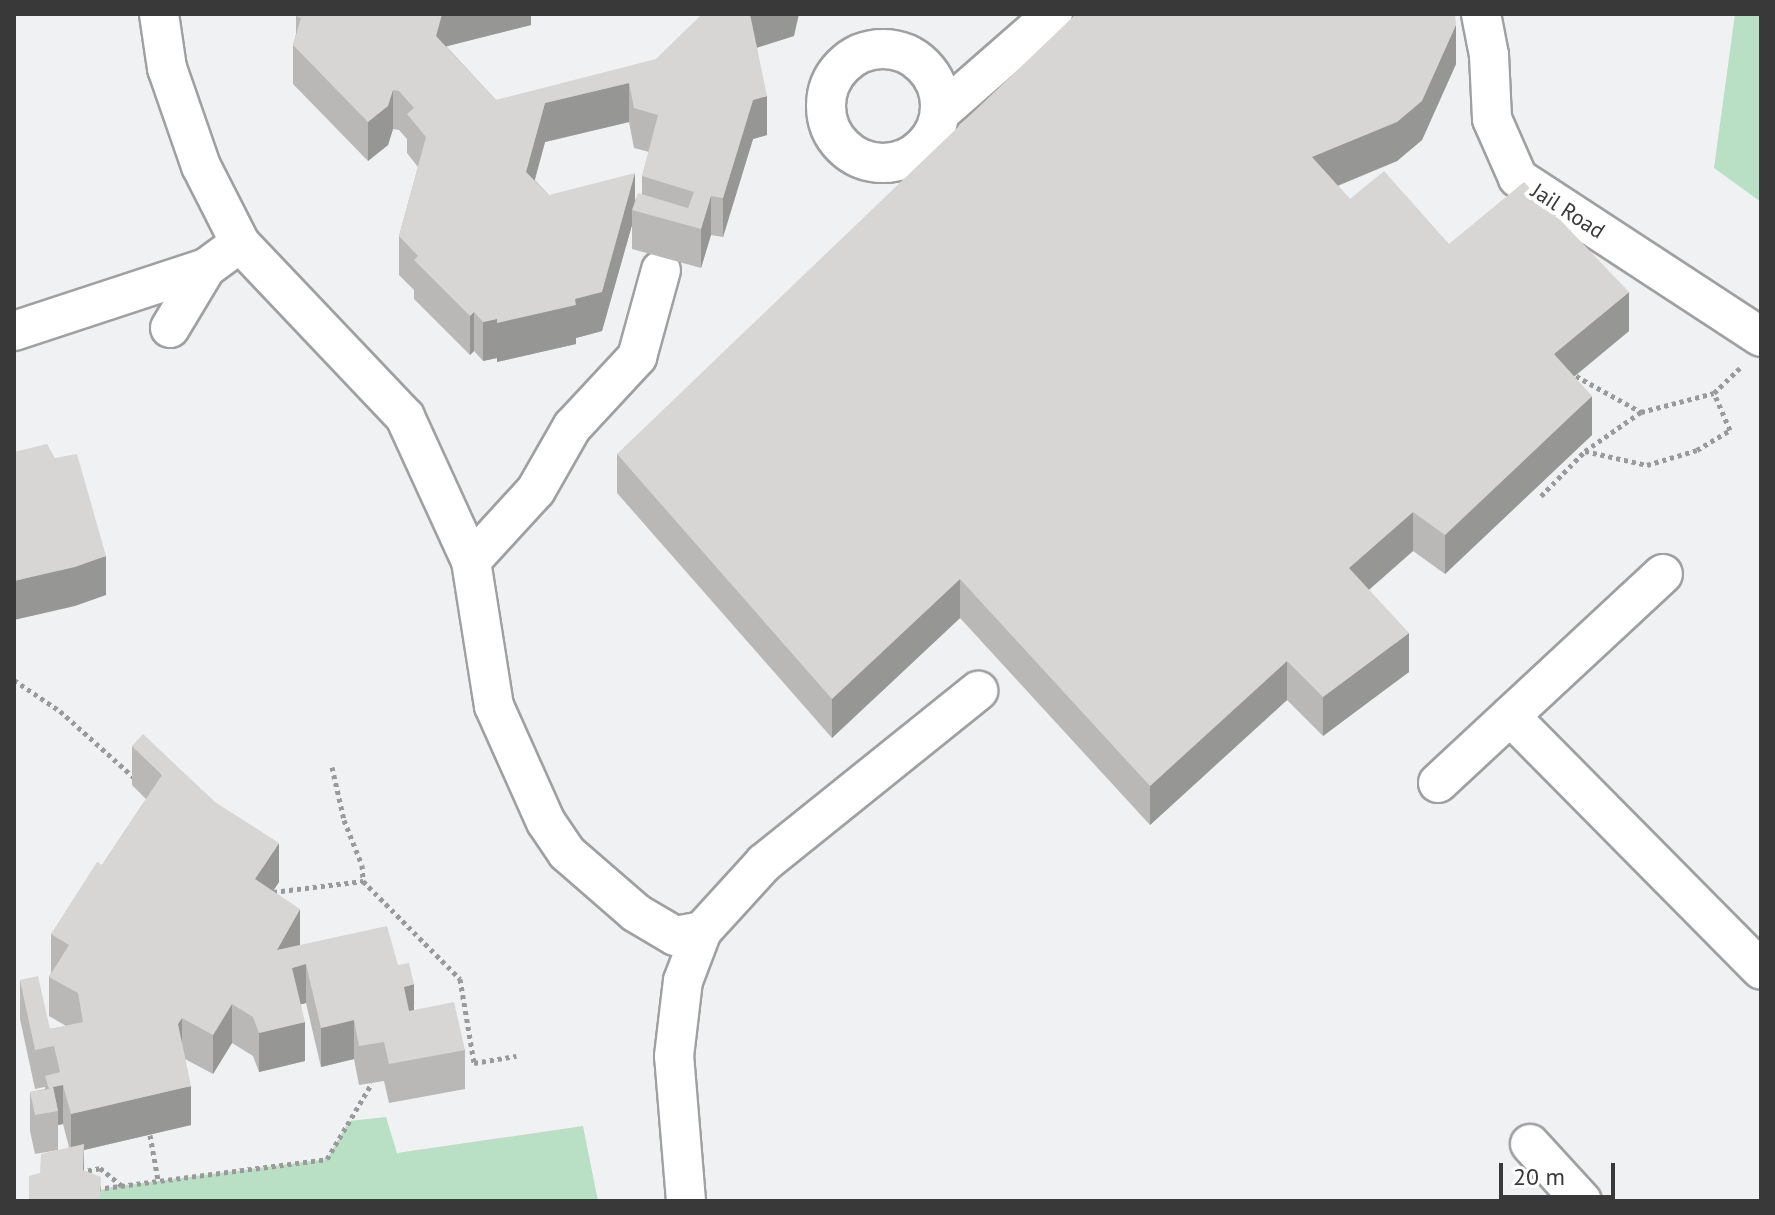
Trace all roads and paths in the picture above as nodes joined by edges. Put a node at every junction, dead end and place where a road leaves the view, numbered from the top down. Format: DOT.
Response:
graph roads {
  1 [pos="159,14"];
  2 [pos="1053,14"];
  3 [pos="1481,14"];
  4 [pos="940,113"];
  5 [pos="240,243"];
  6 [pos="206,268"];
  7 [pos="661,270"];
  8 [pos="170,328"];
  9 [pos="14,331"];
  10 [pos="1752,351"];
  11 [pos="1576,376"];
  12 [pos="1714,393"];
  13 [pos="1641,412"];
  14 [pos="1585,451"];
  15 [pos="1541,496"];
  16 [pos="471,561"];
  17 [pos="1663,574"];
  18 [pos="14,680"];
  19 [pos="978,691"];
  20 [pos="1510,716"];
  21 [pos="332,767"];
  22 [pos="137,780"];
  23 [pos="1438,783"];
  24 [pos="363,881"];
  25 [pos="273,892"];
  26 [pos="702,931"];
  27 [pos="1761,970"];
  28 [pos="516,1056"];
  29 [pos="372,1083"];
  30 [pos="150,1135"];
  31 [pos="1530,1144"];
  32 [pos="75,1172"];
  33 [pos="158,1180"];
  34 [pos="122,1186"];
  35 [pos="84,1190"];
  36 [pos="686,1201"];
  37 [pos="1582,1201"];
  1 -- 5 [label="lane"];
  2 -- 4 [label="lane"];
  3 -- 10 [label="lane, Jail Road"];
  5 -- 6 [label="lane"];
  5 -- 16 [label="lane"];
  6 -- 8 [label="lane"];
  6 -- 9 [label="lane"];
  7 -- 16 [label="lane"];
  10 -- 12 [label="path"];
  11 -- 13 [label="path"];
  12 -- 13 [label="path"];
  12 -- 14 [label="path"];
  13 -- 14 [label="path"];
  14 -- 15 [label="path"];
  16 -- 26 [label="lane"];
  17 -- 20 [label="lane"];
  18 -- 22 [label="path"];
  19 -- 26 [label="lane"];
  20 -- 23 [label="lane"];
  20 -- 27 [label="lane"];
  21 -- 24 [label="path"];
  24 -- 25 [label="path"];
  24 -- 28 [label="path"];
  26 -- 36 [label="lane"];
  29 -- 33 [label="path"];
  30 -- 33 [label="path"];
  31 -- 37 [label="lane"];
  32 -- 34 [label="path"];
  33 -- 34 [label="path"];
  34 -- 35 [label="path"];
}
